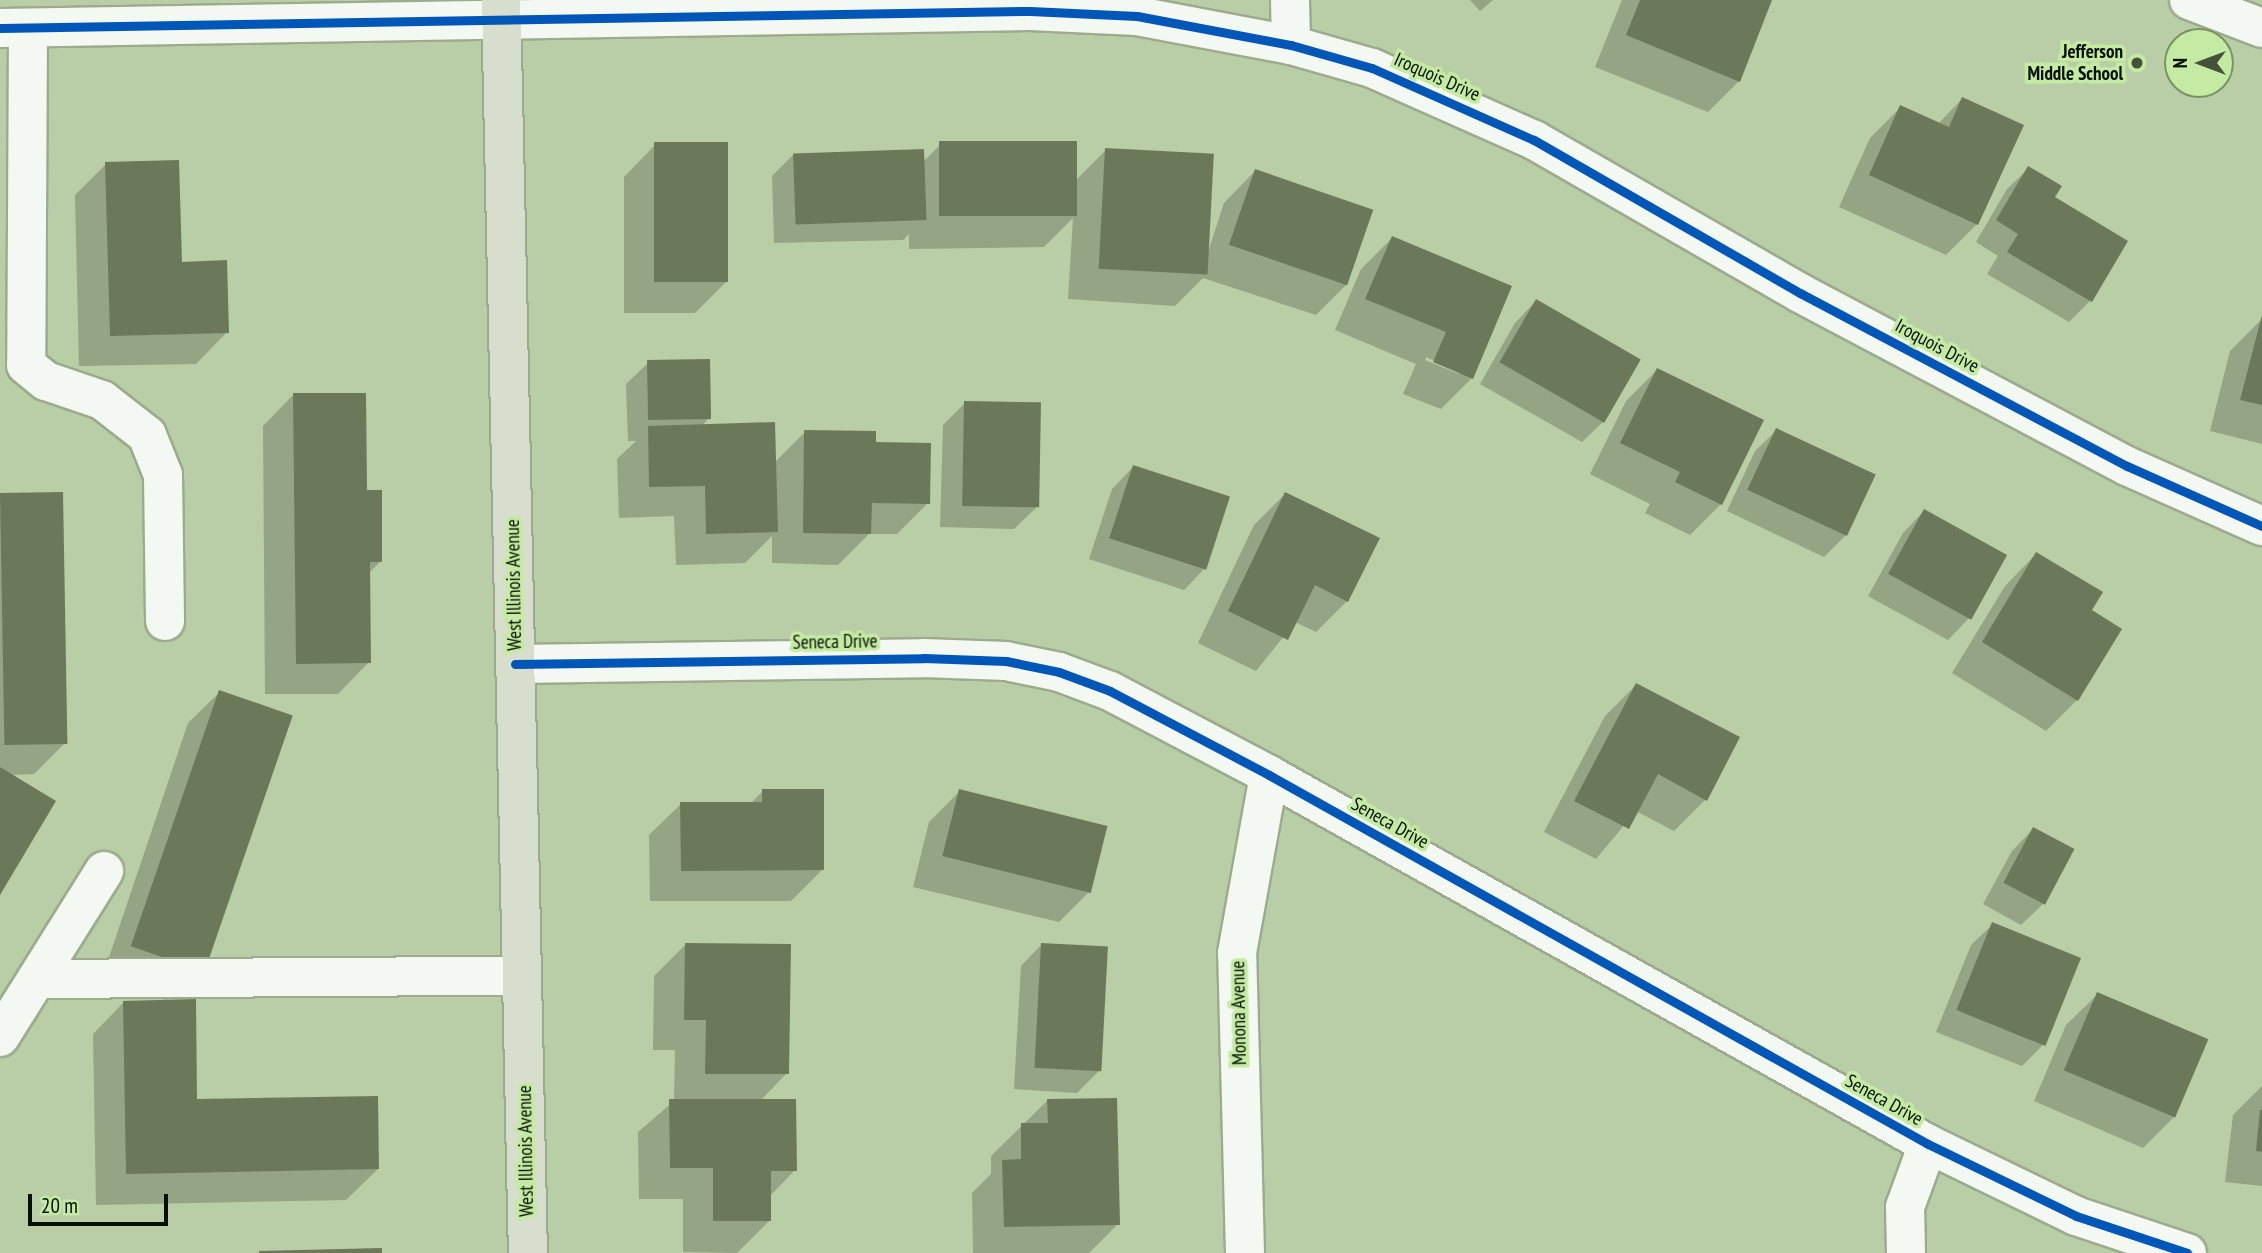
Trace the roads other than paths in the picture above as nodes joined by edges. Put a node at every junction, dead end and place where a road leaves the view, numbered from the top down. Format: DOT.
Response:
graph roads {
  1 [pos="1290,0"];
  2 [pos="2189,0"];
  3 [pos="502,12"];
  4 [pos="14,28"];
  5 [pos="2262,28"];
  6 [pos="1290,45"];
  7 [pos="2262,526"];
  8 [pos="165,621"];
  9 [pos="515,664"];
  10 [pos="1269,775"];
  11 [pos="104,871"];
  12 [pos="522,976"];
  13 [pos="39,979"];
  14 [pos="0,1037"];
  15 [pos="1928,1144"];
  16 [pos="528,1253"];
  17 [pos="1245,1253"];
  18 [pos="1906,1253"];
  19 [pos="2187,1253"];
  1 -- 6 [label="street"];
  2 -- 5 [label="street"];
  3 -- 4 [label="street, Iroquois Drive"];
  3 -- 6 [label="street, Iroquois Drive"];
  3 -- 9 [label="main road, West Illinois Avenue"];
  4 -- 8 [label="street"];
  6 -- 7 [label="street, Iroquois Drive"];
  9 -- 10 [label="street, Seneca Drive"];
  9 -- 12 [label="main road, West Illinois Avenue"];
  10 -- 15 [label="street, Seneca Drive"];
  10 -- 17 [label="street, Monona Avenue"];
  11 -- 13 [label="street"];
  12 -- 13 [label="street"];
  12 -- 16 [label="main road, West Illinois Avenue"];
  13 -- 14 [label="street"];
  15 -- 18 [label="street"];
  15 -- 19 [label="street, Seneca Drive"];
}
